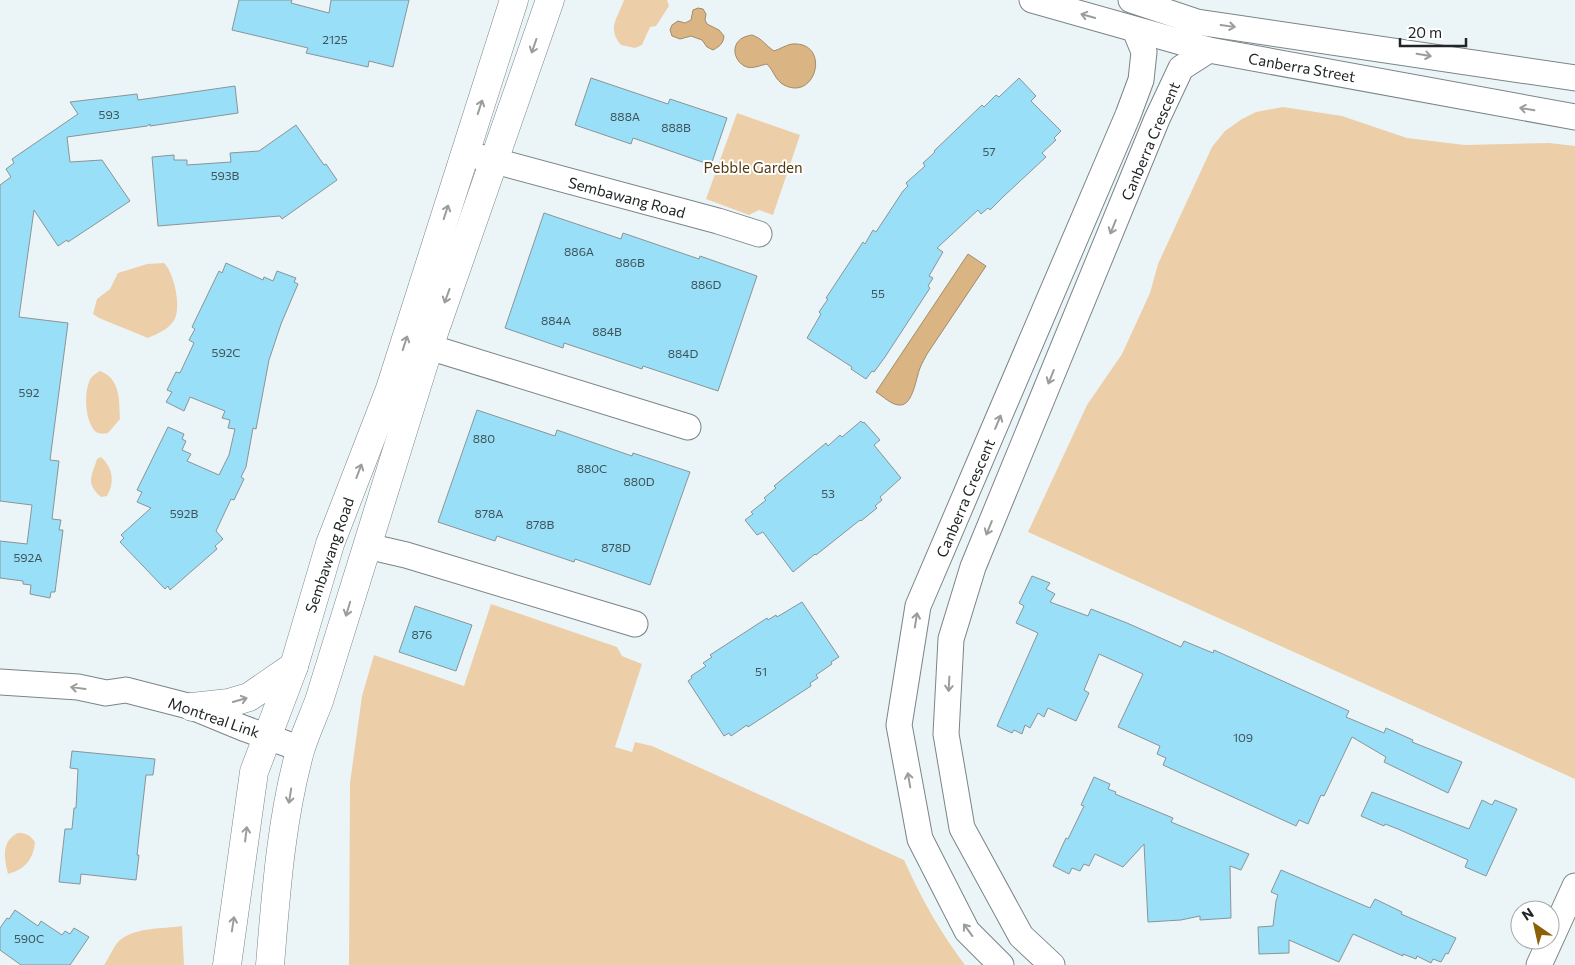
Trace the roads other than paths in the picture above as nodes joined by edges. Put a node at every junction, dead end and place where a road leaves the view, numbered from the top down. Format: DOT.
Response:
graph roads {
  1 [pos="514,0"];
  2 [pos="550,0"];
  3 [pos="1032,0"];
  4 [pos="1131,0"];
  5 [pos="1197,22"];
  6 [pos="1135,30"];
  7 [pos="1198,47"];
  8 [pos="1575,78"];
  9 [pos="1575,117"];
  10 [pos="465,153"];
  11 [pos="494,162"];
  12 [pos="759,234"];
  13 [pos="429,347"];
  14 [pos="688,427"];
  15 [pos="367,546"];
  16 [pos="635,624"];
  17 [pos="0,665"];
  18 [pos="294,666"];
  19 [pos="0,682"];
  20 [pos="126,690"];
  21 [pos="192,707"];
  22 [pos="267,736"];
  23 [pos="301,749"];
  24 [pos="1575,886"];
  25 [pos="227,965"];
  26 [pos="270,965"];
  27 [pos="1001,965"];
  28 [pos="1052,965"];
  29 [pos="1539,965"];
  10 -- 1 [label="main road, Sembawang Road, one-way"];
  2 -- 11 [label="main road, Sembawang Road, one-way"];
  6 -- 3 [label="street, Canberra Street, one-way"];
  4 -- 5 [label="street, Canberra Street"];
  5 -- 7 [label="street"];
  5 -- 8 [label="street, Canberra Street, one-way"];
  6 -- 7 [label="street, Canberra Street"];
  27 -- 6 [label="street, Canberra Crescent, one-way"];
  9 -- 7 [label="street, Canberra Street, one-way"];
  7 -- 28 [label="street, Canberra Crescent, one-way"];
  10 -- 11 [label="street, Sembawang Road"];
  18 -- 10 [label="main road, Sembawang Road, one-way"];
  11 -- 12 [label="street, Sembawang Road"];
  11 -- 13 [label="main road, Sembawang Road, one-way"];
  13 -- 14 [label="street"];
  13 -- 15 [label="main road, Sembawang Road"];
  15 -- 16 [label="street"];
  15 -- 23 [label="main road, Sembawang Road, one-way"];
  17 -- 20 [label="street, Montreal Link"];
  21 -- 18 [label="main road, one-way"];
  18 -- 22 [label="main road, Sembawang Road"];
  20 -- 19 [label="street, Montreal Link, one-way"];
  20 -- 21 [label="street, Montreal Link"];
  21 -- 22 [label="street, Montreal Link"];
  22 -- 23 [label="street, Montreal Link"];
  25 -- 22 [label="main road, Sembawang Road, one-way"];
  23 -- 26 [label="main road, Sembawang Road, one-way"];
  24 -- 29 [label="street"];
}
